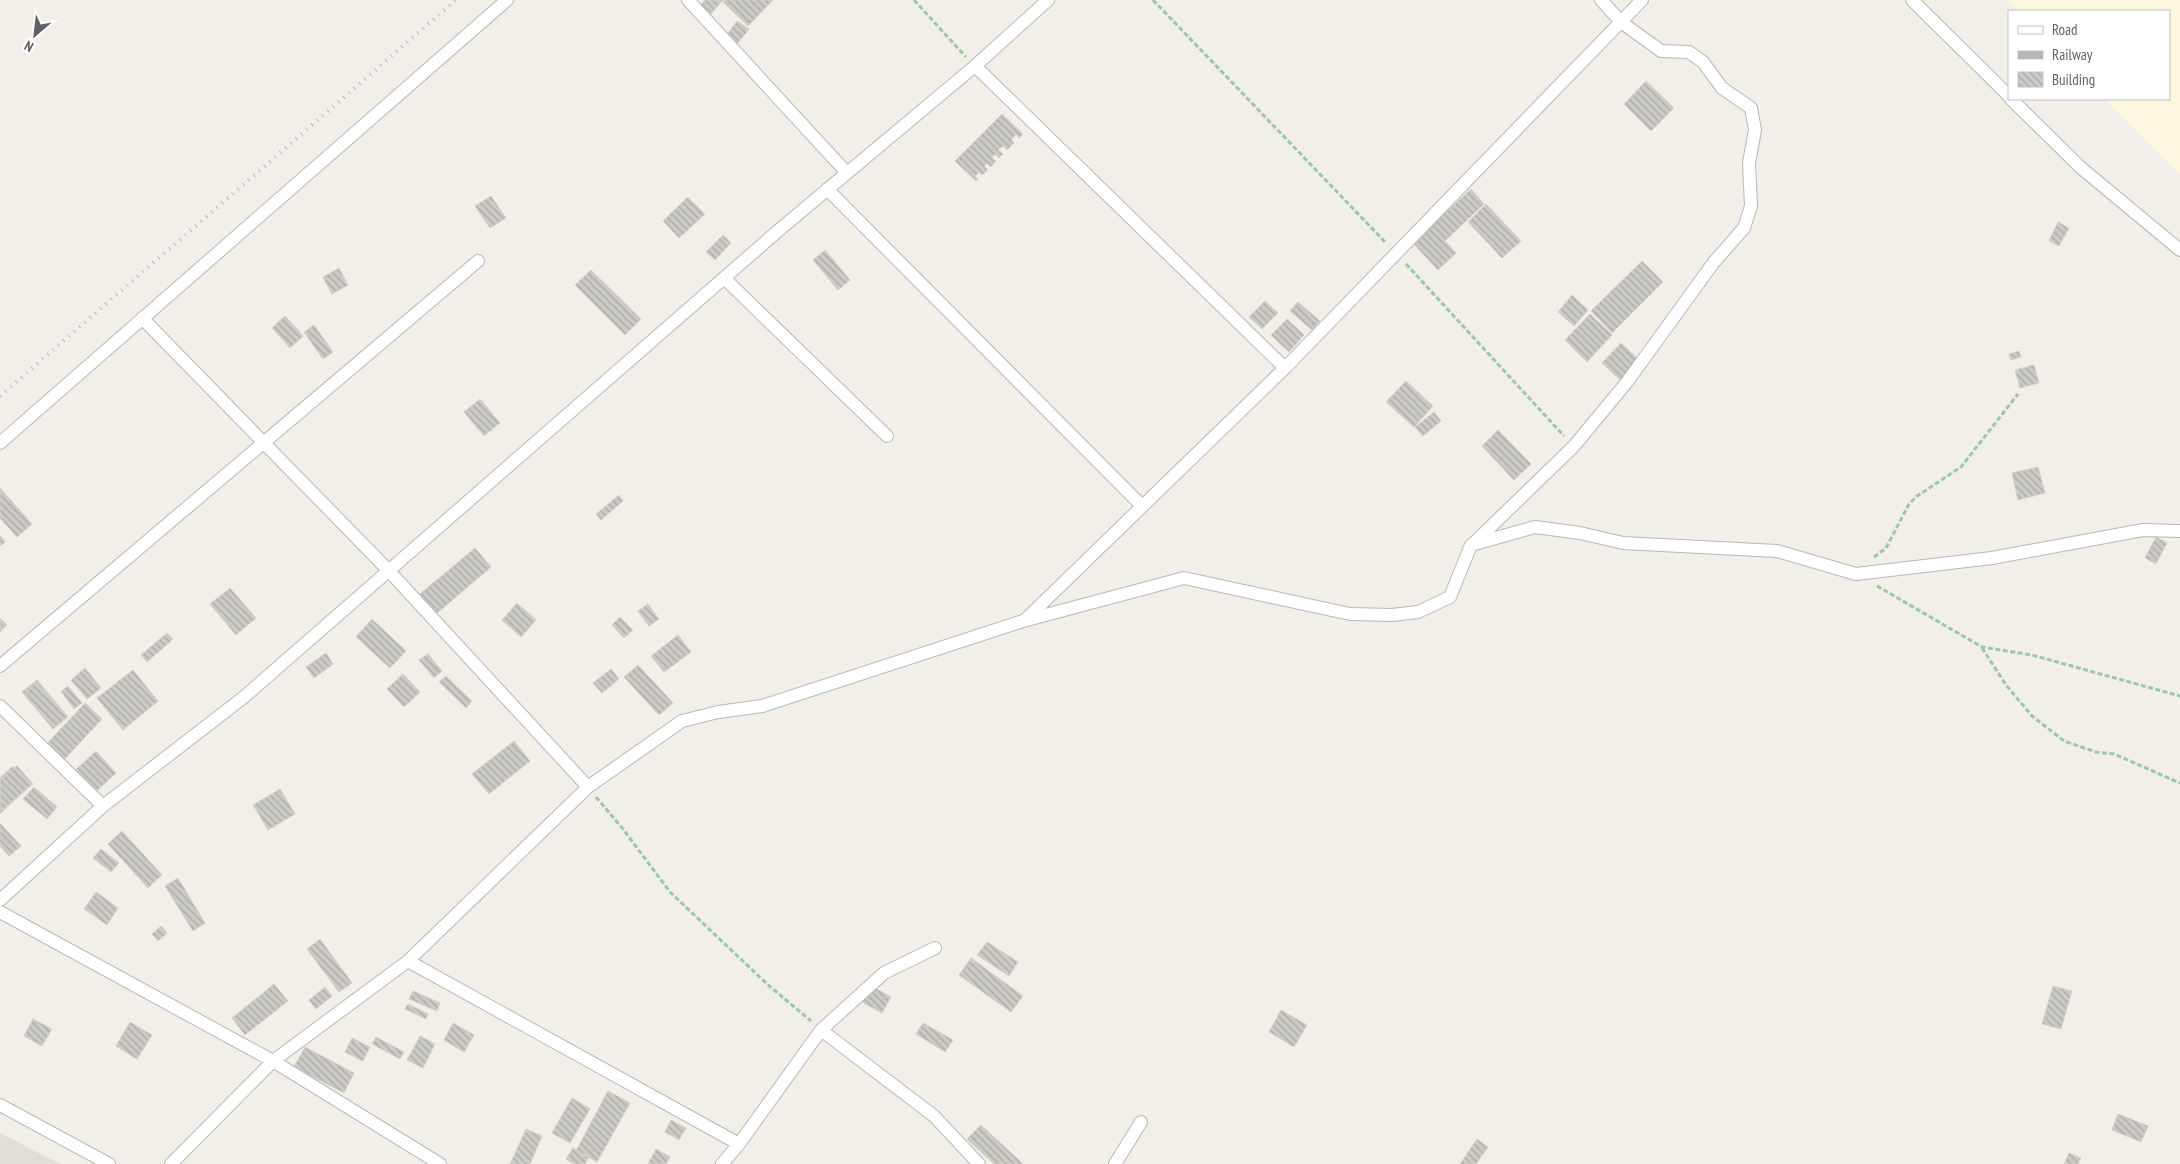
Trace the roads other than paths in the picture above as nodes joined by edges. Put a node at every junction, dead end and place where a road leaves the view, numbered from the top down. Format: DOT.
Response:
graph roads {
  1 [pos="507,0"];
  2 [pos="688,0"];
  3 [pos="1048,0"];
  4 [pos="1601,0"];
  5 [pos="1642,0"];
  6 [pos="1912,0"];
  7 [pos="1621,22"];
  8 [pos="975,66"];
  9 [pos="2008,95"];
  10 [pos="2013,100"];
  11 [pos="847,172"];
  12 [pos="827,189"];
  13 [pos="2180,250"];
  14 [pos="478,261"];
  15 [pos="724,278"];
  16 [pos="142,318"];
  17 [pos="1286,368"];
  18 [pos="887,436"];
  19 [pos="0,443"];
  20 [pos="264,443"];
  21 [pos="1142,506"];
  22 [pos="2180,532"];
  23 [pos="1471,545"];
  24 [pos="388,571"];
  25 [pos="1023,621"];
  26 [pos="0,666"];
  27 [pos="0,706"];
  28 [pos="588,787"];
  29 [pos="103,806"];
  30 [pos="0,900"];
  31 [pos="0,912"];
  32 [pos="934,948"];
  33 [pos="408,961"];
  34 [pos="821,1030"];
  35 [pos="273,1062"];
  36 [pos="0,1105"];
  37 [pos="1141,1122"];
  38 [pos="738,1144"];
  39 [pos="109,1164"];
  40 [pos="171,1164"];
  41 [pos="440,1164"];
  42 [pos="722,1164"];
  43 [pos="979,1164"];
  44 [pos="1115,1164"];
  1 -- 16 [label="street"];
  2 -- 11 [label="street"];
  3 -- 8 [label="street"];
  4 -- 7 [label="street"];
  5 -- 7 [label="street"];
  6 -- 9 [label="street"];
  7 -- 17 [label="street"];
  7 -- 23 [label="street"];
  8 -- 11 [label="street"];
  8 -- 17 [label="street"];
  10 -- 13 [label="street"];
  11 -- 12 [label="street"];
  12 -- 15 [label="street"];
  12 -- 21 [label="street"];
  14 -- 20 [label="street"];
  15 -- 18 [label="street"];
  15 -- 24 [label="street"];
  16 -- 19 [label="street"];
  16 -- 20 [label="street"];
  17 -- 21 [label="street"];
  20 -- 24 [label="street"];
  20 -- 26 [label="street"];
  21 -- 25 [label="street"];
  22 -- 23 [label="street"];
  23 -- 25 [label="street"];
  24 -- 28 [label="street"];
  24 -- 29 [label="street"];
  25 -- 28 [label="street"];
  27 -- 29 [label="street"];
  28 -- 33 [label="street"];
  29 -- 30 [label="street"];
  31 -- 35 [label="street"];
  32 -- 34 [label="street"];
  33 -- 35 [label="street"];
  33 -- 38 [label="street"];
  34 -- 38 [label="street"];
  34 -- 43 [label="street"];
  35 -- 40 [label="street"];
  35 -- 41 [label="street"];
  36 -- 39 [label="street"];
  37 -- 44 [label="street"];
  38 -- 42 [label="street"];
}
